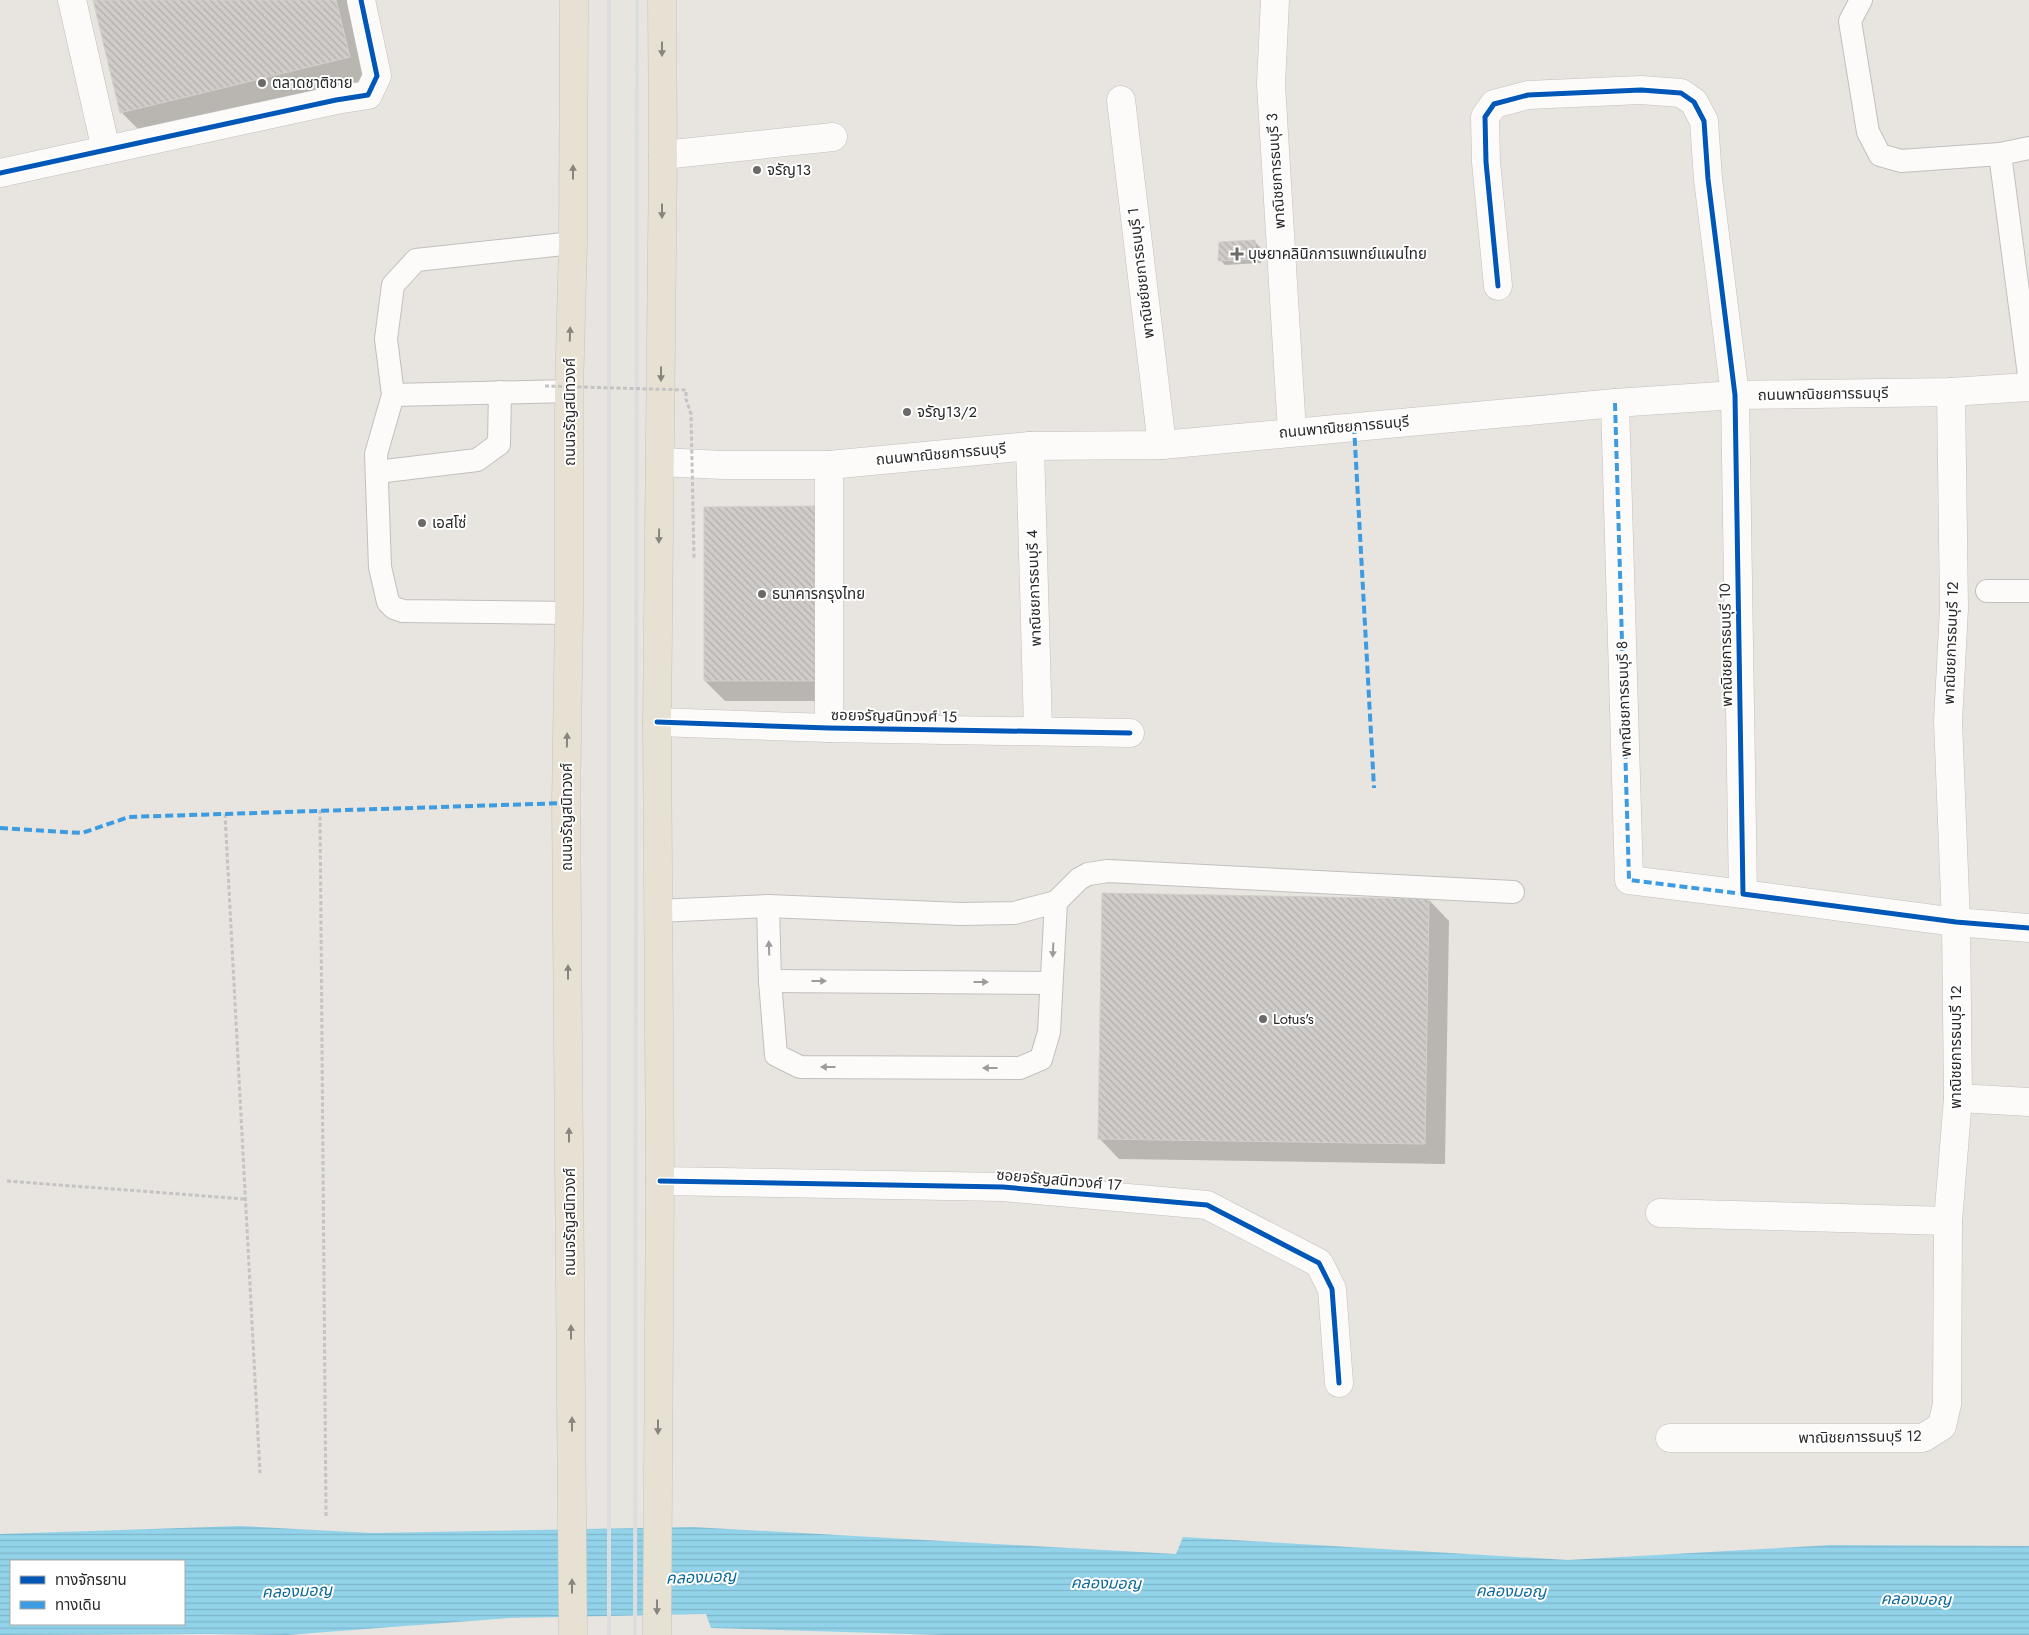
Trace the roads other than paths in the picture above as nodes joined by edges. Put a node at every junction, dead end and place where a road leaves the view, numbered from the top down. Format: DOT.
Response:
graph roads {
  1 [pos="72,0"];
  2 [pos="360,0"];
  3 [pos="574,0"];
  4 [pos="662,0"];
  5 [pos="1275,0"];
  6 [pos="1861,0"];
  7 [pos="1121,100"];
  8 [pos="833,137"];
  9 [pos="2029,148"];
  10 [pos="106,150"];
  11 [pos="2000,154"];
  12 [pos="663,155"];
  13 [pos="0,173"];
  14 [pos="573,244"];
  15 [pos="1498,286"];
  16 [pos="2029,375"];
  17 [pos="2029,387"];
  18 [pos="557,388"];
  19 [pos="500,392"];
  20 [pos="1951,392"];
  21 [pos="393,395"];
  22 [pos="1735,395"];
  23 [pos="1615,403"];
  24 [pos="1292,432"];
  25 [pos="1162,445"];
  26 [pos="1030,446"];
  27 [pos="660,462"];
  28 [pos="829,465"];
  29 [pos="377,472"];
  30 [pos="1987,591"];
  31 [pos="2029,592"];
  32 [pos="569,613"];
  33 [pos="657,722"];
  34 [pos="829,728"];
  35 [pos="1038,730"];
  36 [pos="1130,733"];
  37 [pos="1513,892"];
  38 [pos="1743,894"];
  39 [pos="1056,902"];
  40 [pos="768,906"];
  41 [pos="657,910"];
  42 [pos="1956,922"];
  43 [pos="2029,928"];
  44 [pos="770,980"];
  45 [pos="1051,983"];
  46 [pos="1958,1098"];
  47 [pos="2029,1102"];
  48 [pos="660,1181"];
  49 [pos="1660,1213"];
  50 [pos="1948,1221"];
  51 [pos="1339,1383"];
  52 [pos="1670,1438"];
  53 [pos="572,1635"];
  54 [pos="657,1635"];
  1 -- 10 [label="street"];
  2 -- 10 [label="street"];
  14 -- 3 [label="main road, ถนนจรัญสนิทวงศ์, one-way"];
  4 -- 12 [label="main road, one-way"];
  5 -- 24 [label="street, พาณิชยการธนบุรี 3"];
  6 -- 11 [label="lane"];
  7 -- 25 [label="street, พาณิชย์ชยการธนบุรี 1"];
  8 -- 12 [label="street"];
  9 -- 11 [label="lane"];
  10 -- 13 [label="street"];
  11 -- 16 [label="lane"];
  12 -- 27 [label="main road, one-way"];
  18 -- 14 [label="main road, ถนนจรัญสนิทวงศ์, one-way"];
  14 -- 21 [label="lane"];
  15 -- 22 [label="street, พาณิชยการธนบุรี 10"];
  17 -- 20 [label="street, ถนนพาณิชยการธนบุรี"];
  18 -- 19 [label="lane"];
  18 -- 32 [label="main road, ถนนจรัญสนิทวงศ์"];
  19 -- 21 [label="lane"];
  19 -- 29 [label="lane"];
  20 -- 22 [label="street, ถนนพาณิชยการธนบุรี"];
  20 -- 42 [label="street, พาณิชยการธนบุรี 12"];
  21 -- 29 [label="lane"];
  22 -- 23 [label="street, ถนนพาณิชยการธนบุรี"];
  22 -- 38 [label="street, พาณิชยการธนบุรี 10"];
  23 -- 24 [label="street, ถนนพาณิชยการธนบุรี"];
  23 -- 38 [label="street, พาณิชยการธนบุรี 8"];
  24 -- 25 [label="street, ถนนพาณิชยการธนบุรี"];
  25 -- 26 [label="street, ถนนพาณิชยการธนบุรี"];
  26 -- 28 [label="street, ถนนพาณิชยการธนบุรี"];
  26 -- 35 [label="street, พาณิชยการธนบุรี 4"];
  27 -- 28 [label="street, ถนนพาณิชยการธนบุรี"];
  27 -- 33 [label="main road, one-way"];
  28 -- 34 [label="street"];
  29 -- 32 [label="lane"];
  30 -- 31 [label="lane"];
  53 -- 32 [label="main road, ถนนจรัญสนิทวงศ์, one-way"];
  33 -- 34 [label="street, ซอยจรัญสนิทวงศ์ 15"];
  33 -- 41 [label="main road"];
  34 -- 35 [label="street, ซอยจรัญสนิทวงศ์ 15"];
  35 -- 36 [label="street, ซอยจรัญสนิทวงศ์ 15"];
  37 -- 39 [label="lane"];
  38 -- 42 [label="street"];
  39 -- 40 [label="lane"];
  39 -- 45 [label="lane, one-way"];
  40 -- 41 [label="lane"];
  44 -- 40 [label="lane, one-way"];
  41 -- 48 [label="main road"];
  42 -- 43 [label="street"];
  42 -- 46 [label="street, พาณิชยการธนบุรี 12"];
  44 -- 45 [label="lane, one-way"];
  45 -- 44 [label="lane, one-way"];
  46 -- 47 [label="street"];
  46 -- 50 [label="street, พาณิชยการธนบุรี 12"];
  48 -- 51 [label="street, ซอยจรัญสนิทวงศ์ 17"];
  48 -- 54 [label="main road, one-way"];
  49 -- 50 [label="street"];
  50 -- 52 [label="street, พาณิชยการธนบุรี 12"];
}
